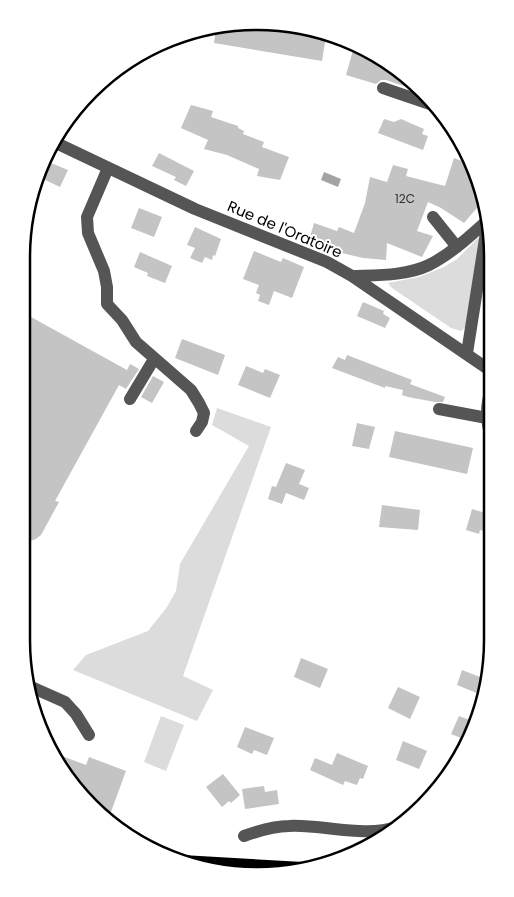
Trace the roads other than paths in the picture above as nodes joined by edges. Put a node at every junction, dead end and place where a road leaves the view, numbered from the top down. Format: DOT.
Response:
graph roads {
  1 [pos="383,88"];
  2 [pos="423,102"];
  3 [pos="59,144"];
  4 [pos="108,168"];
  5 [pos="433,217"];
  6 [pos="482,225"];
  7 [pos="484,245"];
  8 [pos="457,247"];
  9 [pos="352,276"];
  10 [pos="467,353"];
  11 [pos="154,359"];
  12 [pos="484,366"];
  13 [pos="130,399"];
  14 [pos="439,409"];
  15 [pos="484,417"];
  16 [pos="196,431"];
  17 [pos="35,689"];
  18 [pos="89,735"];
  19 [pos="381,830"];
  20 [pos="244,836"];
  21 [pos="212,863"];
  22 [pos="276,866"];
  1 -- 2 [label="street"];
  3 -- 4 [label="street, Rue de l'Oratoire"];
  4 -- 9 [label="street, Rue de l'Oratoire"];
  4 -- 11 [label="street"];
  5 -- 8 [label="street"];
  6 -- 8 [label="street"];
  7 -- 10 [label="street"];
  8 -- 9 [label="street"];
  9 -- 10 [label="street, Rue de l'Oratoire"];
  10 -- 12 [label="street, Rue de l'Oratoire"];
  11 -- 13 [label="street"];
  11 -- 16 [label="street"];
  14 -- 15 [label="street"];
  17 -- 18 [label="street"];
  19 -- 20 [label="street"];
  21 -- 22 [label="main road"];
}
